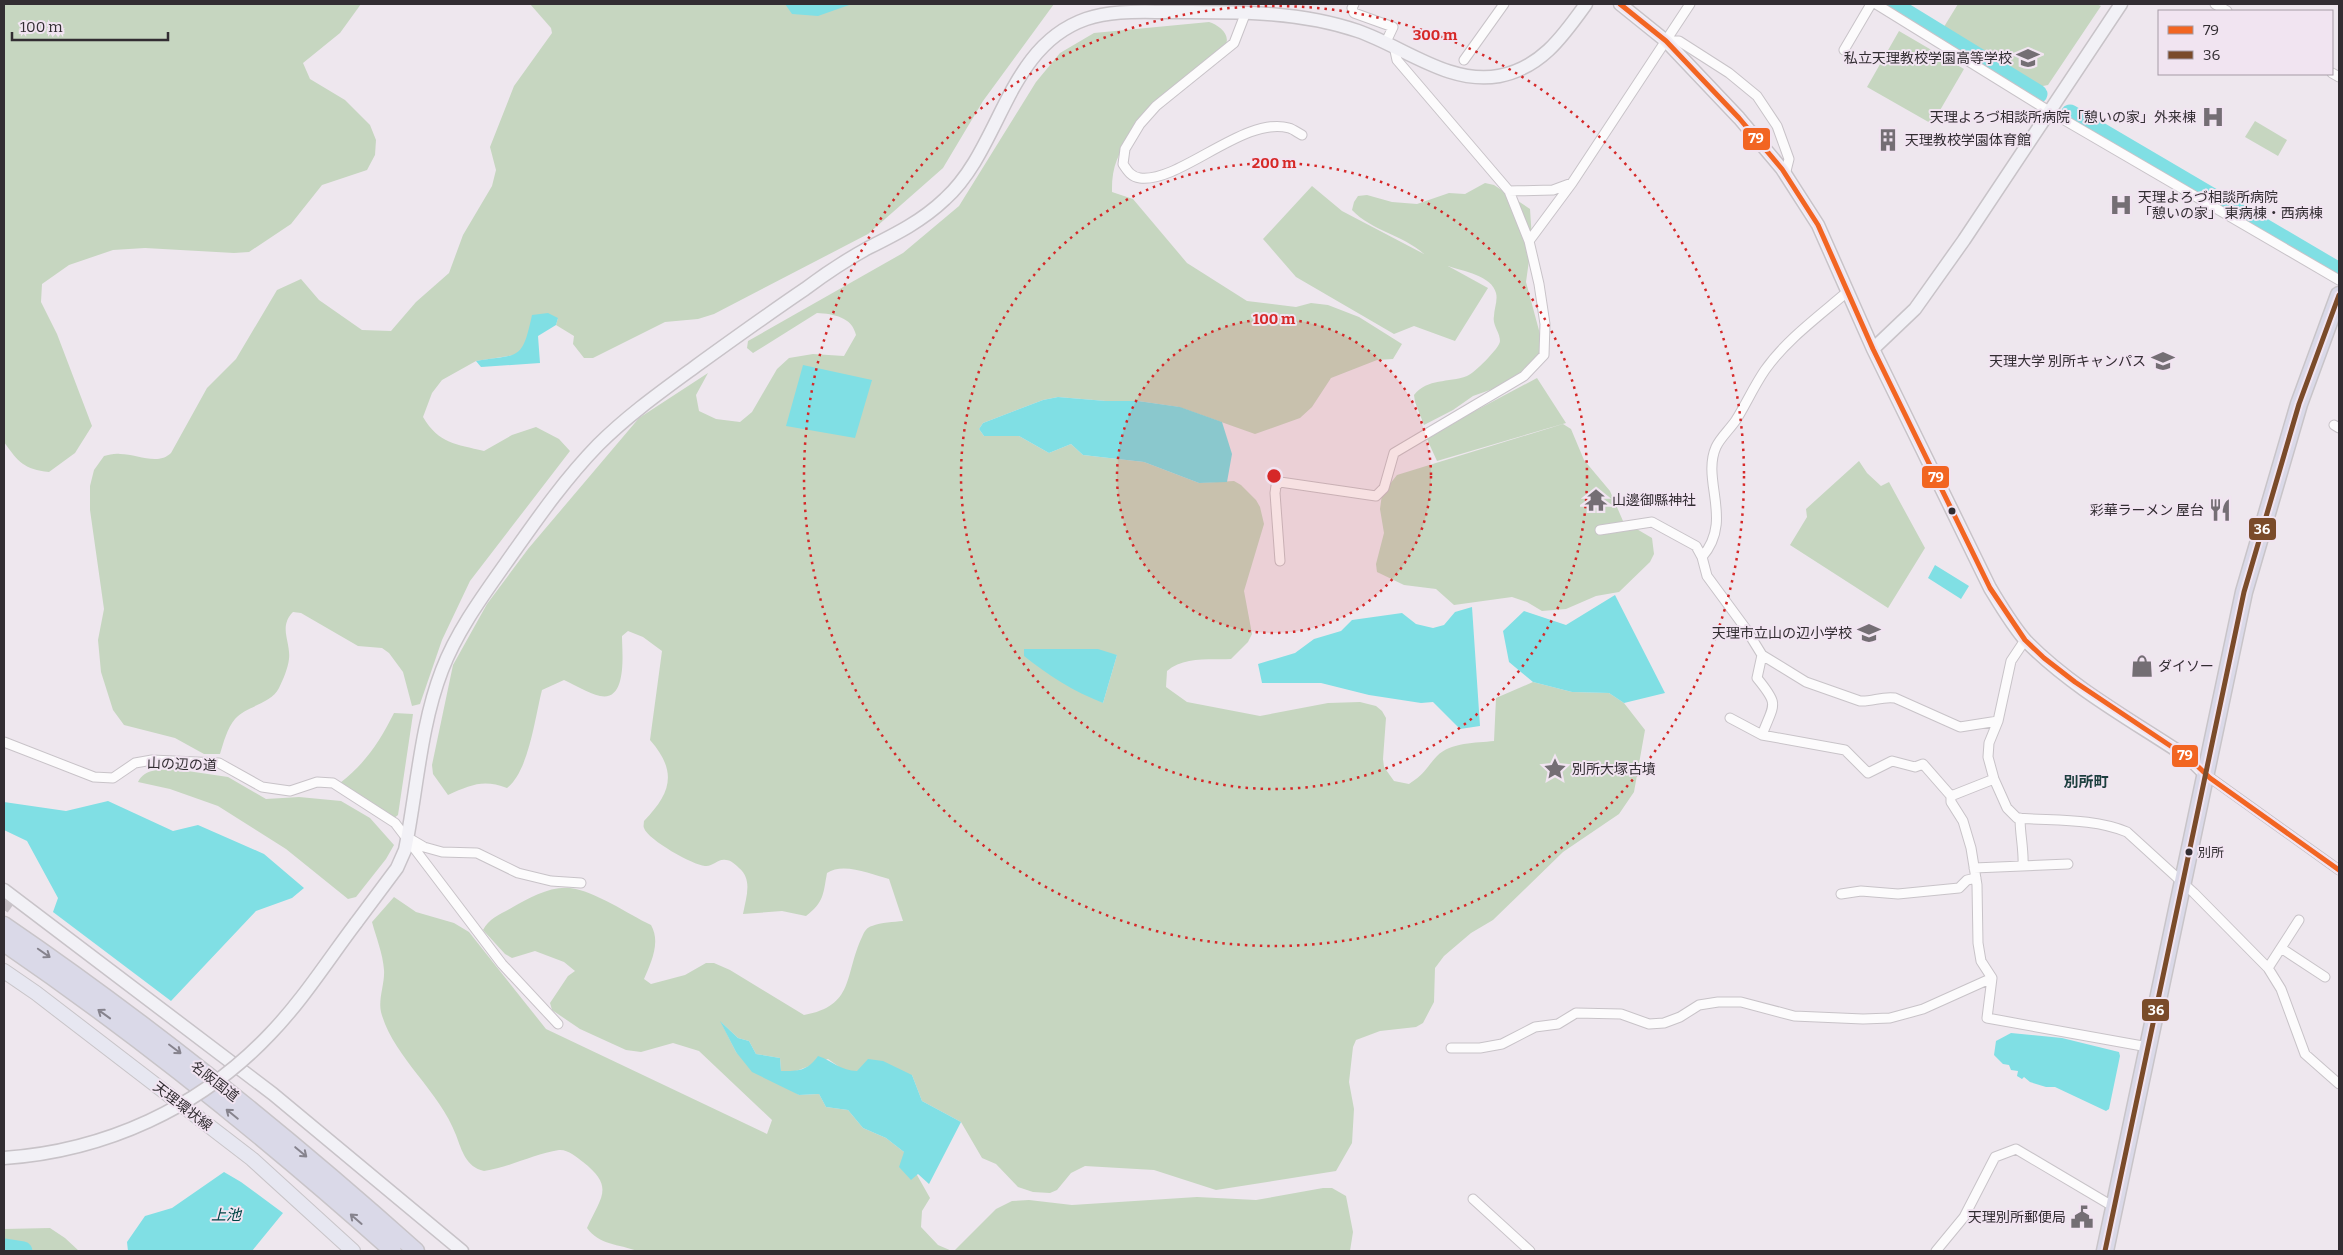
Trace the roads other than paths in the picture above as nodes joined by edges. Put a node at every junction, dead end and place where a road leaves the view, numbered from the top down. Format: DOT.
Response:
graph roads {
  1 [pos="1354,4"];
  2 [pos="1504,4"];
  3 [pos="1586,4"];
  4 [pos="1620,4"];
  5 [pos="1690,4"];
  6 [pos="1872,4"];
  7 [pos="1876,4"];
  8 [pos="2121,4"];
  9 [pos="2215,4"];
  10 [pos="2226,10"];
  11 [pos="1246,12"];
  12 [pos="1666,41"];
  13 [pos="1390,44"];
  14 [pos="1844,50"];
  15 [pos="1464,60"];
  16 [pos="2054,104"];
  17 [pos="1302,135"];
  18 [pos="1785,175"];
  19 [pos="1572,183"];
  20 [pos="1510,191"];
  21 [pos="1529,241"];
  22 [pos="2339,280"];
  23 [pos="1847,292"];
  24 [pos="2339,295"];
  25 [pos="1873,349"];
  26 [pos="1600,530"];
  27 [pos="1702,557"];
  28 [pos="1280,561"];
  29 [pos="2025,640"];
  30 [pos="1762,654"];
  31 [pos="1730,718"];
  32 [pos="1998,721"];
  33 [pos="1762,735"];
  34 [pos="4,742"];
  35 [pos="2205,774"];
  36 [pos="1994,779"];
  37 [pos="1952,796"];
  38 [pos="2020,818"];
  39 [pos="408,838"];
  40 [pos="2068,864"];
  41 [pos="2023,866"];
  42 [pos="2339,870"];
  43 [pos="1975,873"];
  44 [pos="2182,882"];
  45 [pos="581,883"];
  46 [pos="4,890"];
  47 [pos="1842,894"];
  48 [pos="2300,920"];
  49 [pos="4,925"];
  50 [pos="4,944"];
  51 [pos="2281,948"];
  52 [pos="2268,968"];
  53 [pos="4,970"];
  54 [pos="2324,977"];
  55 [pos="1992,978"];
  56 [pos="558,1024"];
  57 [pos="2148,1046"];
  58 [pos="1451,1048"];
  59 [pos="2339,1084"];
  60 [pos="4,1158"];
  61 [pos="1473,1199"];
  62 [pos="2114,1207"];
  63 [pos="353,1251"];
  64 [pos="393,1251"];
  65 [pos="416,1251"];
  66 [pos="462,1251"];
  67 [pos="1530,1251"];
  68 [pos="1936,1251"];
  69 [pos="2104,1251"];
  1 -- 13 [label="street"];
  2 -- 15 [label="street"];
  3 -- 13 [label="street"];
  4 -- 12 [label="street"];
  5 -- 12 [label="street"];
  6 -- 14 [label="street"];
  7 -- 16 [label="street"];
  8 -- 16 [label="street"];
  9 -- 10 [label="street"];
  11 -- 13 [label="street"];
  11 -- 17 [label="street"];
  11 -- 39 [label="street"];
  12 -- 18 [label="street"];
  12 -- 18 [label="street"];
  12 -- 19 [label="street"];
  13 -- 20 [label="street"];
  16 -- 22 [label="street"];
  16 -- 25 [label="street"];
  18 -- 23 [label="street"];
  19 -- 20 [label="street"];
  19 -- 21 [label="street"];
  20 -- 21 [label="street"];
  21 -- 28 [label="street"];
  23 -- 25 [label="street"];
  23 -- 27 [label="street"];
  24 -- 35 [label="highway"];
  25 -- 29 [label="street"];
  26 -- 27 [label="street"];
  27 -- 30 [label="street"];
  29 -- 32 [label="street"];
  29 -- 35 [label="street"];
  30 -- 32 [label="street"];
  30 -- 33 [label="street"];
  31 -- 33 [label="street"];
  32 -- 36 [label="street"];
  33 -- 37 [label="street"];
  34 -- 39 [label="street, 山の辺の道"];
  35 -- 42 [label="street"];
  35 -- 44 [label="highway"];
  36 -- 37 [label="street"];
  36 -- 38 [label="street"];
  37 -- 43 [label="street"];
  38 -- 41 [label="street"];
  38 -- 44 [label="street"];
  39 -- 45 [label="street"];
  39 -- 56 [label="street"];
  39 -- 60 [label="street, bridge"];
  40 -- 41 [label="street"];
  41 -- 43 [label="street"];
  43 -- 47 [label="street"];
  43 -- 55 [label="street"];
  44 -- 52 [label="street"];
  44 -- 57 [label="highway"];
  46 -- 66 [label="street"];
  48 -- 51 [label="street"];
  49 -- 65 [label="highway, 名阪国道, one-way"];
  64 -- 50 [label="highway, 名阪国道, one-way"];
  51 -- 52 [label="street"];
  51 -- 54 [label="street"];
  52 -- 59 [label="street"];
  53 -- 63 [label="main road, 天理環状線"];
  55 -- 57 [label="street"];
  55 -- 58 [label="street"];
  57 -- 62 [label="highway"];
  61 -- 67 [label="street"];
  62 -- 68 [label="street"];
  62 -- 69 [label="highway"];
}
